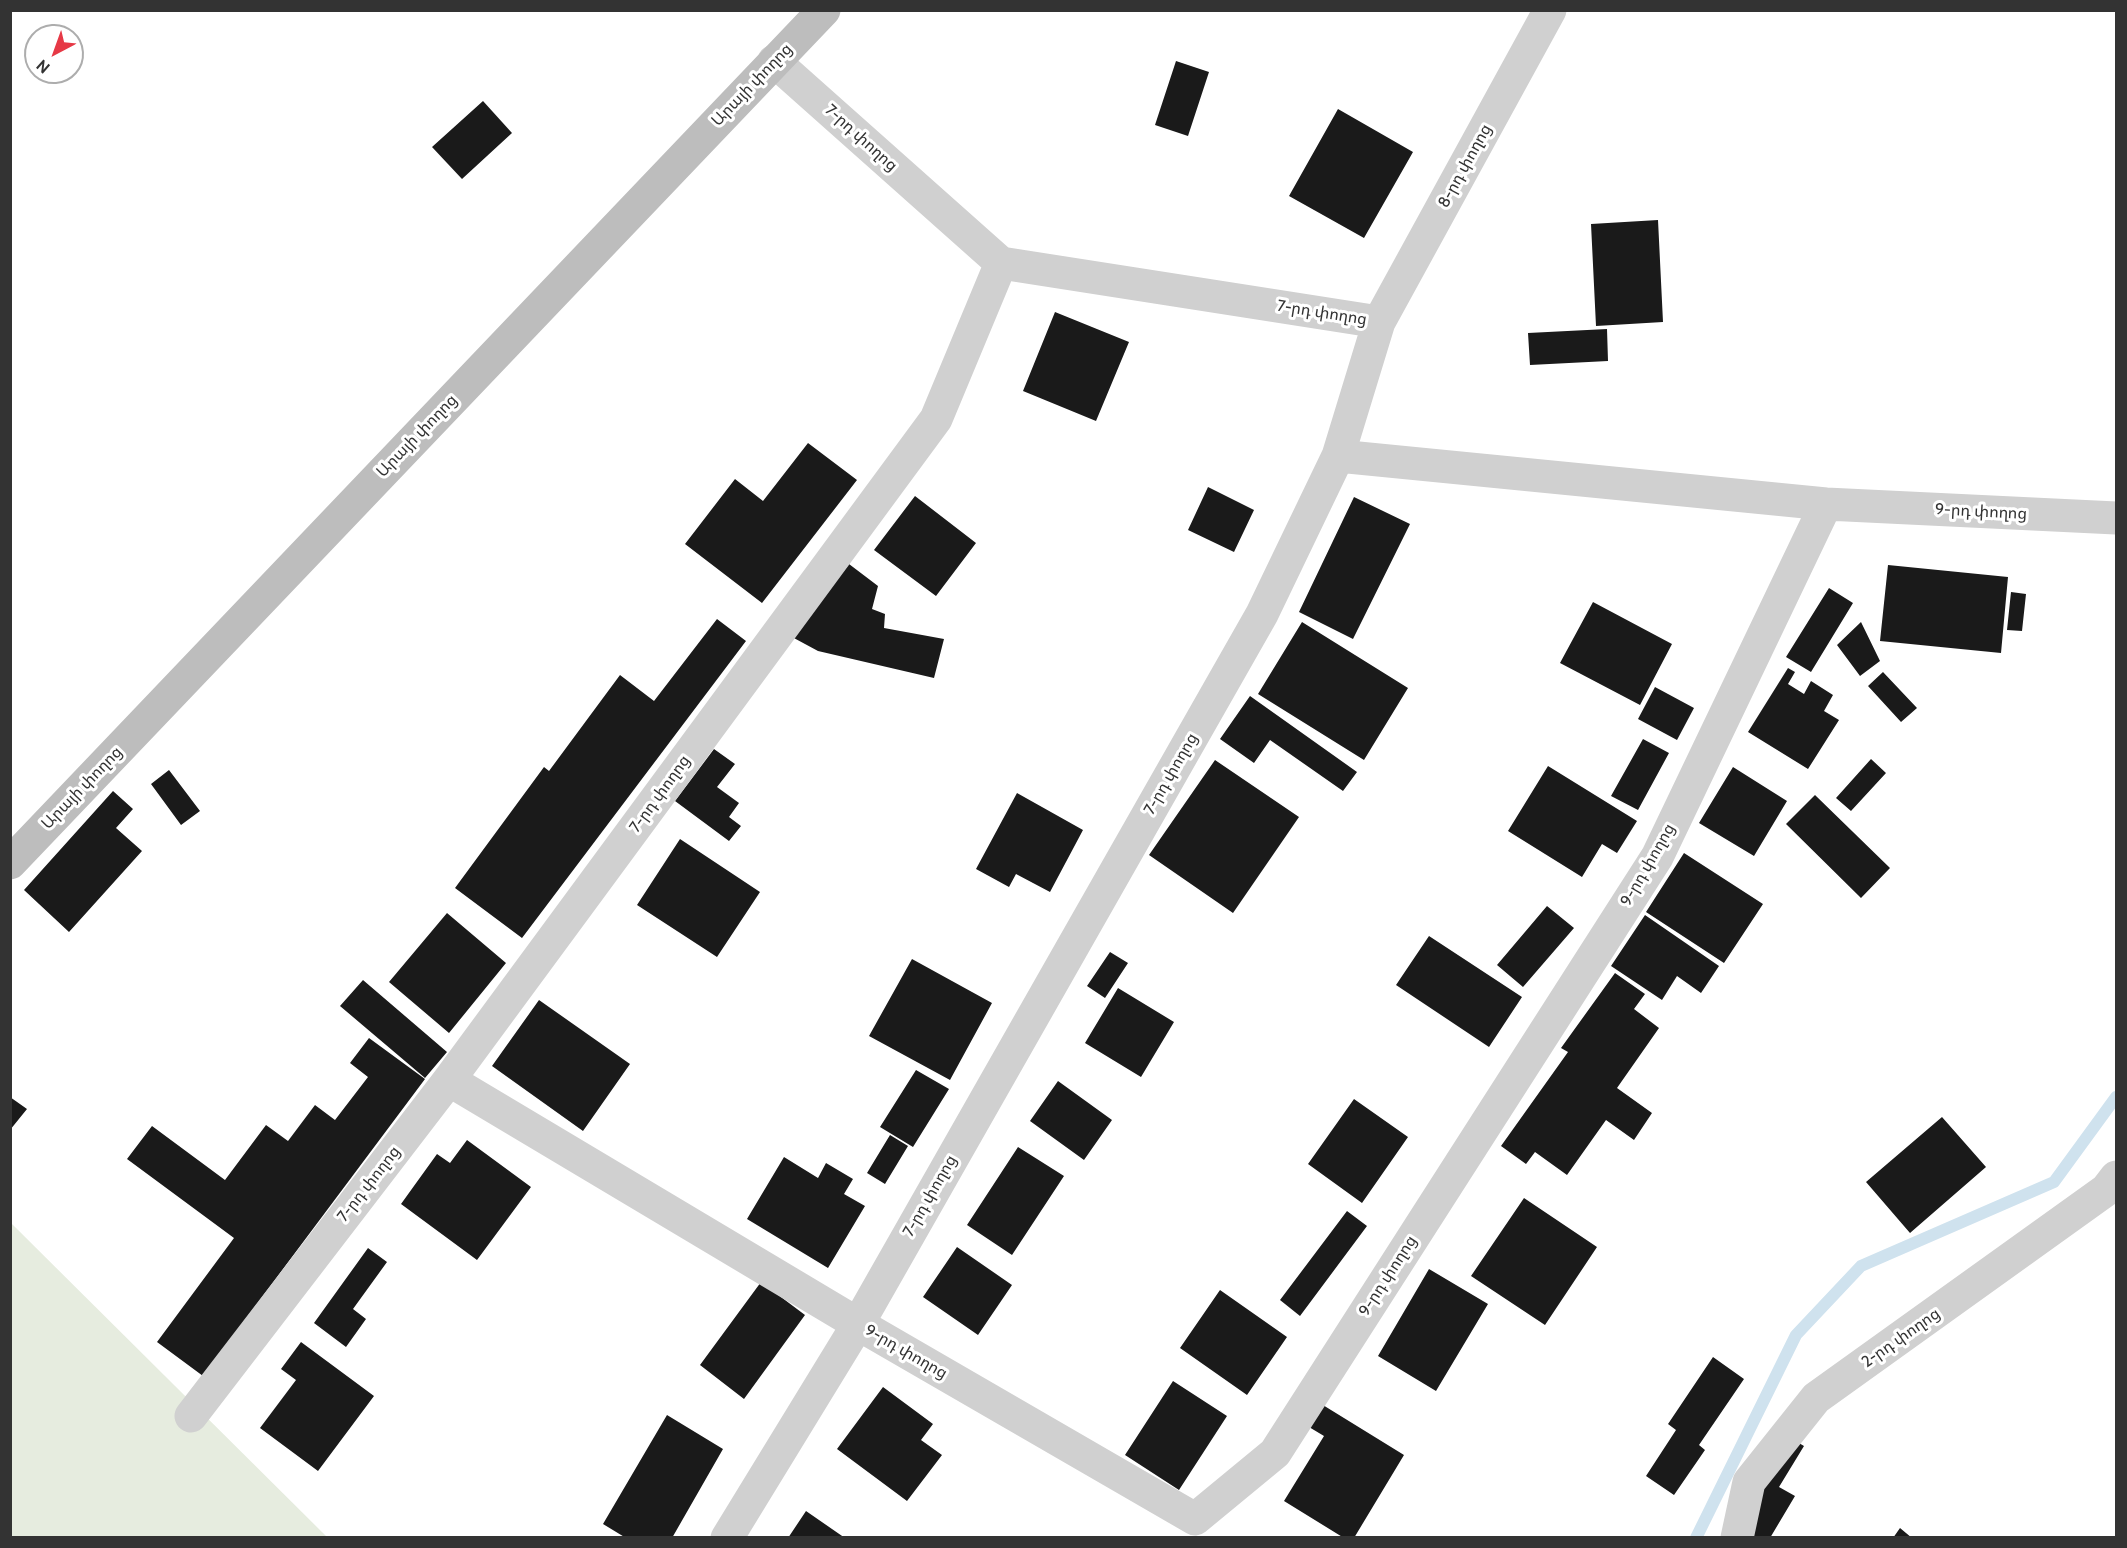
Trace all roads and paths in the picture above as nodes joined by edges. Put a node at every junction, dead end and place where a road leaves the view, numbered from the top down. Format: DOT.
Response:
graph roads {
  1 [pos="824,10"];
  2 [pos="1550,10"];
  3 [pos="774,61"];
  4 [pos="1000,263"];
  5 [pos="1379,322"];
  6 [pos="1338,456"];
  7 [pos="1826,504"];
  8 [pos="2116,518"];
  9 [pos="10,863"];
  10 [pos="449,1080"];
  11 [pos="2116,1177"];
  12 [pos="858,1324"];
  13 [pos="191,1416"];
  14 [pos="728,1538"];
  15 [pos="1737,1538"];
  1 -- 3 [label="main road, Արայի փողոց"];
  2 -- 5 [label="street, 8-րդ փողոց"];
  3 -- 4 [label="street, 7-րդ փողոց"];
  3 -- 9 [label="main road, Արայի փողոց"];
  4 -- 5 [label="street, 7-րդ փողոց"];
  4 -- 10 [label="street, 7-րդ փողոց"];
  5 -- 6 [label="street, 7-րդ փողոց"];
  6 -- 7 [label="street"];
  6 -- 12 [label="street, 7-րդ փողոց"];
  7 -- 8 [label="street, 9-րդ փողոց"];
  7 -- 12 [label="street, 9-րդ փողոց"];
  10 -- 12 [label="street, 9-րդ փողոց"];
  10 -- 13 [label="street, 7-րդ փողոց"];
  11 -- 15 [label="street, 2-րդ փողոց"];
  12 -- 14 [label="street, 7-րդ փողոց"];
}
